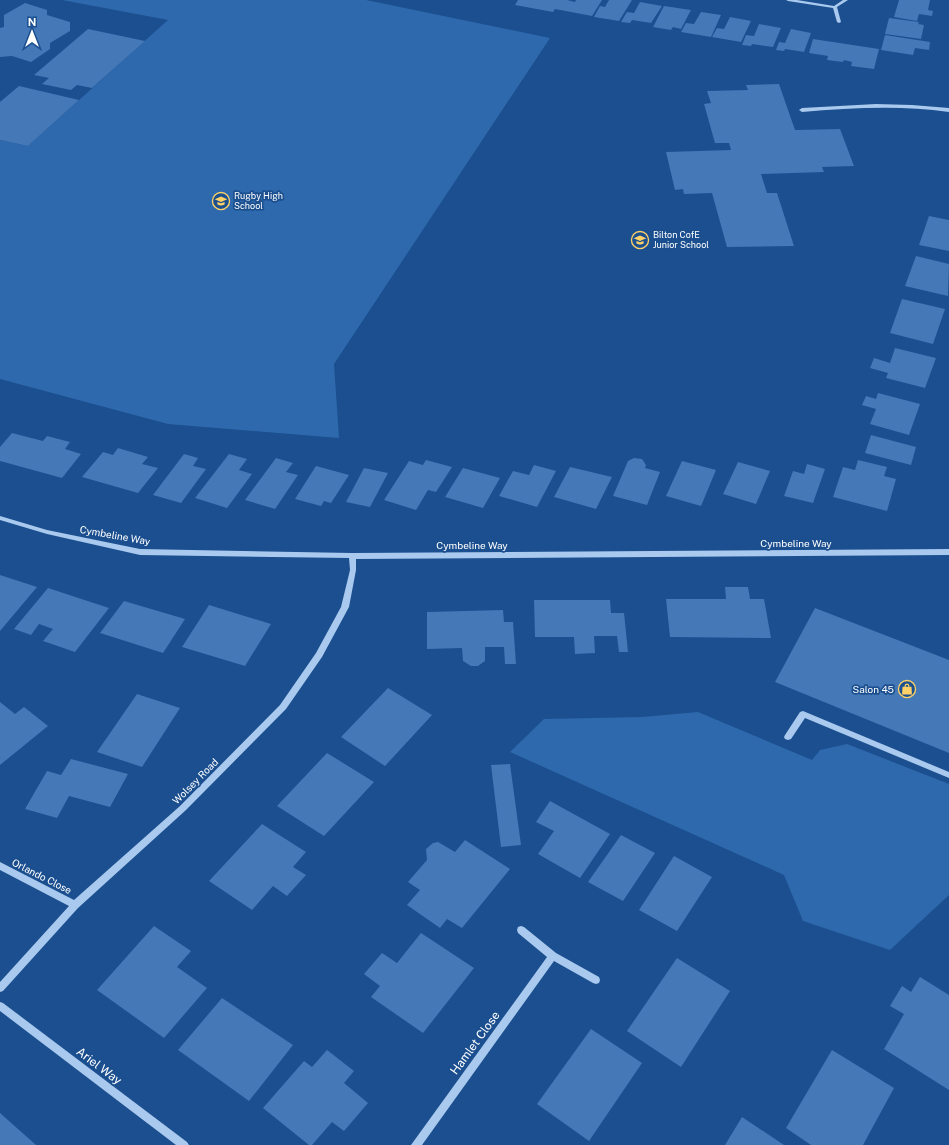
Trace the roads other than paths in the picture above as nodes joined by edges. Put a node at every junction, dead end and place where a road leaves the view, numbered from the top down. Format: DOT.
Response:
graph roads {
  1 [pos="788,0"];
  2 [pos="846,0"];
  3 [pos="835,8"];
  4 [pos="839,22"];
  5 [pos="802,110"];
  6 [pos="949,110"];
  7 [pos="0,518"];
  8 [pos="949,552"];
  9 [pos="352,556"];
  10 [pos="788,737"];
  11 [pos="949,775"];
  12 [pos="0,866"];
  13 [pos="75,905"];
  14 [pos="521,930"];
  15 [pos="553,956"];
  16 [pos="596,980"];
  17 [pos="0,988"];
  18 [pos="0,1006"];
  19 [pos="184,1145"];
  20 [pos="416,1145"];
  1 -- 3 [label="street"];
  2 -- 3 [label="street"];
  3 -- 4 [label="street"];
  5 -- 6 [label="street"];
  7 -- 9 [label="street, Cymbeline Way"];
  8 -- 9 [label="street, Cymbeline Way"];
  9 -- 13 [label="street, Wolsey Road"];
  10 -- 11 [label="street"];
  12 -- 13 [label="street, Orlando Close"];
  13 -- 17 [label="street, Wolsey Road"];
  14 -- 15 [label="street"];
  15 -- 16 [label="street"];
  15 -- 20 [label="street, Hamlet Close"];
  18 -- 19 [label="street, Ariel Way"];
}
